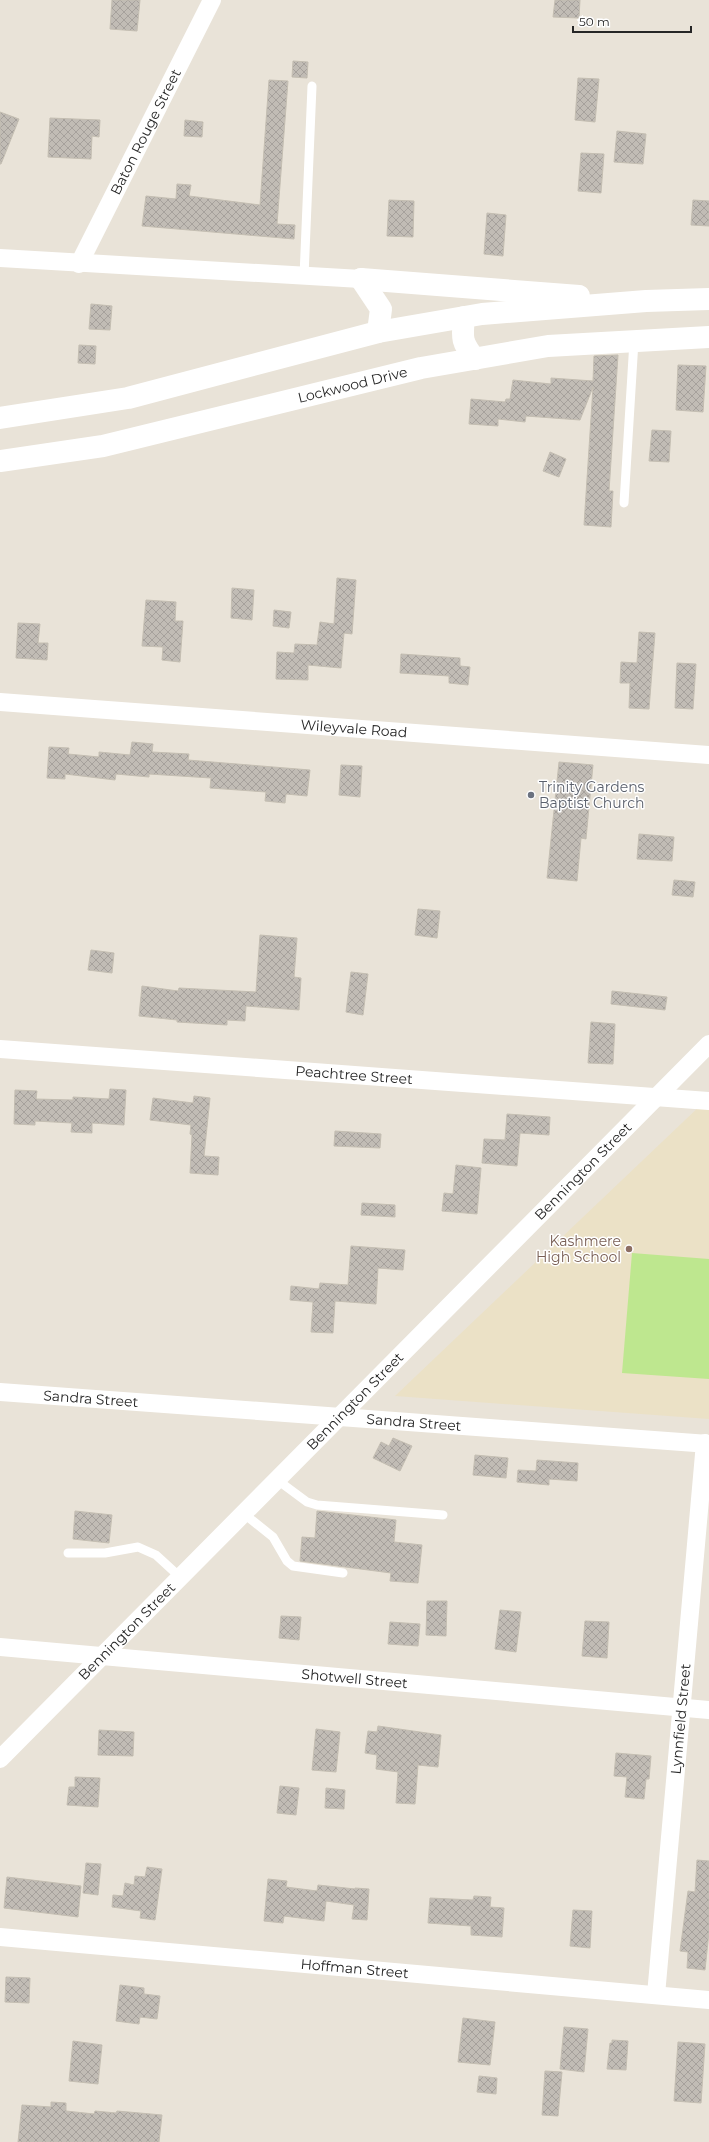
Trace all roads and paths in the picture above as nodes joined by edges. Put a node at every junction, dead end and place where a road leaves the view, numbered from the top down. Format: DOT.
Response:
graph roads {
  1 [pos="212,0"];
  2 [pos="312,86"];
  3 [pos="0,258"];
  4 [pos="79,264"];
  5 [pos="304,276"];
  6 [pos="361,279"];
  7 [pos="709,299"];
  8 [pos="646,301"];
  9 [pos="464,317"];
  10 [pos="378,332"];
  11 [pos="709,337"];
  12 [pos="634,341"];
  13 [pos="475,359"];
  14 [pos="0,418"];
  15 [pos="0,461"];
  16 [pos="624,503"];
  17 [pos="0,702"];
  18 [pos="709,755"];
  19 [pos="709,1044"];
  20 [pos="0,1049"];
  21 [pos="657,1097"];
  22 [pos="709,1101"];
  23 [pos="0,1392"];
  24 [pos="338,1417"];
  25 [pos="707,1443"];
  26 [pos="276,1480"];
  27 [pos="242,1513"];
  28 [pos="442,1515"];
  29 [pos="68,1553"];
  30 [pos="343,1572"];
  31 [pos="180,1577"];
  32 [pos="0,1648"];
  33 [pos="103,1656"];
  34 [pos="681,1707"];
  35 [pos="709,1710"];
  36 [pos="0,1759"];
  37 [pos="0,1937"];
  38 [pos="656,1995"];
  39 [pos="709,2000"];
  1 -- 4 [label="street, Baton Rouge Street"];
  2 -- 5 [label="lane"];
  3 -- 4 [label="street"];
  4 -- 5 [label="street"];
  5 -- 6 [label="street"];
  6 -- 8 [label="main road"];
  6 -- 10 [label="main road"];
  7 -- 8 [label="main road"];
  8 -- 9 [label="main road"];
  9 -- 10 [label="main road"];
  9 -- 13 [label="main road"];
  10 -- 14 [label="main road"];
  11 -- 12 [label="main road, Lockwood Drive"];
  12 -- 13 [label="main road, Lockwood Drive"];
  12 -- 16 [label="lane"];
  13 -- 15 [label="main road, Lockwood Drive"];
  17 -- 18 [label="street, Wileyvale Road"];
  19 -- 21 [label="street, Bennington Street"];
  20 -- 21 [label="street, Peachtree Street"];
  21 -- 22 [label="street, Peachtree Street"];
  21 -- 24 [label="street, Bennington Street"];
  23 -- 24 [label="street, Sandra Street"];
  24 -- 25 [label="street, Sandra Street"];
  24 -- 26 [label="street, Bennington Street"];
  25 -- 34 [label="street, Lynnfield Street"];
  26 -- 27 [label="street, Bennington Street"];
  26 -- 28 [label="lane"];
  27 -- 30 [label="lane"];
  27 -- 31 [label="street, Bennington Street"];
  29 -- 31 [label="lane"];
  31 -- 33 [label="street, Bennington Street"];
  32 -- 33 [label="street, Shotwell Street"];
  33 -- 34 [label="street, Shotwell Street"];
  33 -- 36 [label="street, Bennington Street"];
  34 -- 35 [label="street, Shotwell Street"];
  34 -- 38 [label="street, Lynnfield Street"];
  37 -- 38 [label="street, Hoffman Street"];
  38 -- 39 [label="street, Hoffman Street"];
}
